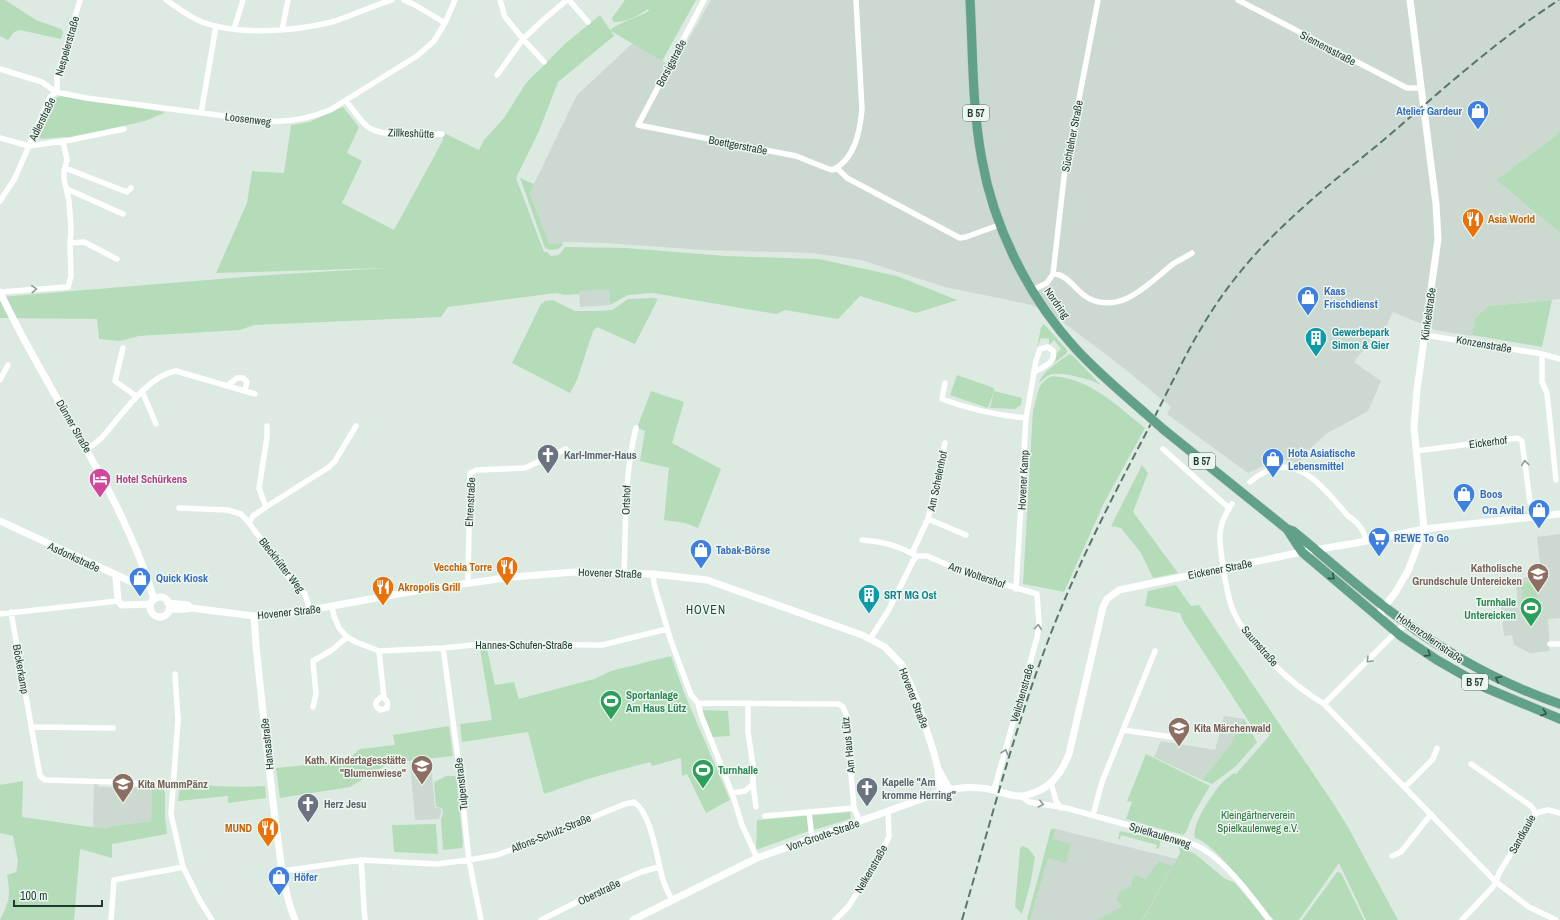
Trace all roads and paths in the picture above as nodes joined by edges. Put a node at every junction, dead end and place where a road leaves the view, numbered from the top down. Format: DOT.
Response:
graph roads {
  1 [pos="80,0"];
  2 [pos="166,0"];
  3 [pos="243,0"];
  4 [pos="288,0"];
  5 [pos="392,0"];
  6 [pos="404,0"];
  7 [pos="455,0"];
  8 [pos="500,0"];
  9 [pos="568,0"];
  10 [pos="704,0"];
  11 [pos="856,0"];
  12 [pos="970,0"];
  13 [pos="1098,0"];
  14 [pos="1238,0"];
  15 [pos="1410,0"];
  16 [pos="588,22"];
  17 [pos="445,23"];
  18 [pos="216,26"];
  19 [pos="234,29"];
  20 [pos="282,30"];
  21 [pos="523,39"];
  22 [pos="544,62"];
  23 [pos="0,69"];
  24 [pos="497,75"];
  25 [pos="1420,88"];
  26 [pos="56,92"];
  27 [pos="346,101"];
  28 [pos="201,113"];
  29 [pos="638,125"];
  30 [pos="124,129"];
  31 [pos="442,134"];
  32 [pos="0,138"];
  33 [pos="63,141"];
  34 [pos="28,146"];
  35 [pos="65,168"];
  36 [pos="836,168"];
  37 [pos="131,188"];
  38 [pos="67,189"];
  39 [pos="0,201"];
  40 [pos="123,214"];
  41 [pos="999,224"];
  42 [pos="70,243"];
  43 [pos="1192,253"];
  44 [pos="117,259"];
  45 [pos="1053,273"];
  46 [pos="1033,290"];
  47 [pos="0,292"];
  48 [pos="1425,334"];
  49 [pos="123,348"];
  50 [pos="1542,354"];
  51 [pos="1560,359"];
  52 [pos="8,365"];
  53 [pos="1034,372"];
  54 [pos="0,380"];
  55 [pos="945,383"];
  56 [pos="228,385"];
  57 [pos="245,390"];
  58 [pos="142,391"];
  59 [pos="255,394"];
  60 [pos="136,396"];
  61 [pos="1026,418"];
  62 [pos="156,424"];
  63 [pos="267,426"];
  64 [pos="356,426"];
  65 [pos="636,428"];
  66 [pos="945,443"];
  67 [pos="87,449"];
  68 [pos="566,449"];
  69 [pos="1163,449"];
  70 [pos="1416,451"];
  71 [pos="1556,480"];
  72 [pos="1250,482"];
  73 [pos="1530,502"];
  74 [pos="266,507"];
  75 [pos="179,508"];
  76 [pos="1560,514"];
  77 [pos="928,519"];
  78 [pos="0,521"];
  79 [pos="249,523"];
  80 [pos="1286,529"];
  81 [pos="1424,529"];
  82 [pos="966,535"];
  83 [pos="862,540"];
  84 [pos="1367,541"];
  85 [pos="1316,550"];
  86 [pos="1302,552"];
  87 [pos="915,554"];
  88 [pos="142,562"];
  89 [pos="1223,568"];
  90 [pos="624,573"];
  91 [pos="654,574"];
  92 [pos="116,576"];
  93 [pos="147,580"];
  94 [pos="468,582"];
  95 [pos="1016,589"];
  96 [pos="1037,594"];
  97 [pos="118,601"];
  98 [pos="153,602"];
  99 [pos="169,606"];
  100 [pos="332,607"];
  101 [pos="1384,607"];
  102 [pos="310,610"];
  103 [pos="11,612"];
  104 [pos="0,614"];
  105 [pos="254,616"];
  106 [pos="1380,618"];
  107 [pos="1408,625"];
  108 [pos="667,629"];
  109 [pos="1396,632"];
  110 [pos="347,637"];
  111 [pos="870,639"];
  112 [pos="1550,644"];
  113 [pos="1560,644"];
  114 [pos="443,648"];
  115 [pos="379,650"];
  116 [pos="1154,651"];
  117 [pos="175,674"];
  118 [pos="384,698"];
  119 [pos="698,703"];
  120 [pos="748,704"];
  121 [pos="1324,704"];
  122 [pos="1560,704"];
  123 [pos="313,707"];
  124 [pos="1560,719"];
  125 [pos="31,727"];
  126 [pos="113,728"];
  127 [pos="1123,730"];
  128 [pos="1182,731"];
  129 [pos="1437,748"];
  130 [pos="1471,764"];
  131 [pos="938,768"];
  132 [pos="1051,783"];
  133 [pos="753,784"];
  134 [pos="173,786"];
  135 [pos="1405,787"];
  136 [pos="950,790"];
  137 [pos="994,790"];
  138 [pos="941,792"];
  139 [pos="732,793"];
  140 [pos="1022,796"];
  141 [pos="756,807"];
  142 [pos="854,808"];
  143 [pos="1062,808"];
  144 [pos="809,812"];
  145 [pos="888,812"];
  146 [pos="1536,813"];
  147 [pos="1560,813"];
  148 [pos="1431,814"];
  149 [pos="1093,815"];
  150 [pos="765,816"];
  151 [pos="860,822"];
  152 [pos="812,838"];
  153 [pos="1392,856"];
  154 [pos="757,858"];
  155 [pos="361,860"];
  156 [pos="469,860"];
  157 [pos="183,867"];
  158 [pos="659,867"];
  159 [pos="283,871"];
  160 [pos="1496,882"];
  161 [pos="672,900"];
  162 [pos="111,920"];
  163 [pos="212,920"];
  164 [pos="295,920"];
  165 [pos="365,920"];
  166 [pos="481,920"];
  167 [pos="541,920"];
  168 [pos="633,920"];
  169 [pos="835,920"];
  170 [pos="1269,920"];
  171 [pos="1462,920"];
  172 [pos="1556,920"];
  1 -- 26 [label="street, Nespelerstraße"];
  2 -- 18 [label="street"];
  3 -- 19 [label="street"];
  4 -- 20 [label="street"];
  5 -- 20 [label="street"];
  6 -- 17 [label="street"];
  7 -- 17 [label="street, Loosenweg"];
  8 -- 21 [label="street"];
  9 -- 16 [label="street"];
  9 -- 21 [label="street"];
  10 -- 29 [label="street, Borsigstraße"];
  11 -- 36 [label="street"];
  12 -- 41 [label="main road, Nordring / B 57"];
  13 -- 45 [label="street, Süchtelner Straße"];
  14 -- 25 [label="street, Siemensstraße"];
  15 -- 25 [label="street, Künkelstraße"];
  17 -- 27 [label="street, Loosenweg"];
  18 -- 19 [label="street"];
  18 -- 28 [label="street"];
  19 -- 20 [label="street"];
  21 -- 22 [label="street"];
  21 -- 24 [label="street"];
  23 -- 26 [label="street, Loosenweg"];
  25 -- 48 [label="street, Künkelstraße"];
  26 -- 28 [label="street, Loosenweg"];
  26 -- 34 [label="street, Adlerstraße"];
  27 -- 28 [label="street, Loosenweg"];
  27 -- 31 [label="street, Zillkeshütte"];
  29 -- 36 [label="street, Boettgerstraße"];
  30 -- 33 [label="street"];
  32 -- 34 [label="street, Adlerstraße"];
  33 -- 34 [label="street"];
  33 -- 35 [label="street"];
  34 -- 39 [label="street, Adlerstraße"];
  35 -- 37 [label="street"];
  35 -- 38 [label="street"];
  36 -- 41 [label="street, Boettgerstraße"];
  38 -- 40 [label="street"];
  38 -- 42 [label="street"];
  41 -- 46 [label="main road, Nordring / B 57"];
  42 -- 44 [label="street"];
  47 -- 42 [label="street, one-way"];
  43 -- 45 [label="street"];
  45 -- 46 [label="street"];
  46 -- 80 [label="main road, Nordring / B 57, bridge"];
  47 -- 67 [label="street, Dünner Straße"];
  48 -- 50 [label="street, Konzenstraße"];
  48 -- 70 [label="street, Künkelstraße"];
  49 -- 60 [label="street"];
  50 -- 51 [label="street, Konzenstraße"];
  50 -- 71 [label="street"];
  52 -- 54 [label="street"];
  53 -- 53 [label="street, Hovener Kamp"];
  53 -- 61 [label="street, Hovener Kamp"];
  55 -- 61 [label="street"];
  56 -- 57 [label="street"];
  56 -- 57 [label="street"];
  56 -- 58 [label="street"];
  57 -- 59 [label="street"];
  58 -- 60 [label="street"];
  58 -- 62 [label="street"];
  60 -- 67 [label="street"];
  61 -- 95 [label="street, Hovener Kamp"];
  63 -- 74 [label="street"];
  64 -- 74 [label="street"];
  65 -- 90 [label="street, Ortshof"];
  66 -- 77 [label="street, Am Schelenhof"];
  67 -- 88 [label="street, Dünner Straße"];
  68 -- 94 [label="street, Ehrenstraße"];
  69 -- 89 [label="street, Saumstraße"];
  73 -- 70 [label="street, Eickerhof, one-way"];
  70 -- 81 [label="street, Künkelstraße"];
  72 -- 84 [label="street"];
  74 -- 79 [label="street"];
  75 -- 79 [label="street, Bleckhütter Weg"];
  76 -- 81 [label="street, Eickener Straße"];
  77 -- 82 [label="street, Am Schelenhof"];
  77 -- 87 [label="street, Am Schelenhof"];
  78 -- 92 [label="street, Asdonkstraße"];
  79 -- 102 [label="street, Bleckhütter Weg"];
  80 -- 85 [label="main road, Nordring / B 57"];
  80 -- 86 [label="main road, Nordring / B 57"];
  81 -- 84 [label="street, Eickener Straße"];
  81 -- 101 [label="street, Künkelstraße"];
  83 -- 87 [label="street, Am Woltershof"];
  84 -- 85 [label="street, Eickener Straße"];
  85 -- 86 [label="street, Eickener Straße"];
  85 -- 101 [label="main road, Hohenzollernstraße / B 57"];
  86 -- 89 [label="street, Eickener Straße"];
  86 -- 106 [label="main road, Hohenzollernstraße / B 57, one-way"];
  87 -- 95 [label="street, Am Woltershof"];
  87 -- 111 [label="street"];
  88 -- 93 [label="street, Dünner Straße"];
  88 -- 98 [label="street, Dünner Straße"];
  89 -- 121 [label="street, Saumstraße"];
  89 -- 132 [label="street, Eickener Straße"];
  90 -- 91 [label="street, Hovener Straße"];
  90 -- 94 [label="street, Hovener Straße"];
  91 -- 108 [label="street"];
  91 -- 111 [label="street, Hovener Straße"];
  92 -- 93 [label="street, Asdonkstraße"];
  92 -- 97 [label="street"];
  93 -- 98 [label="street, Dünner Straße"];
  94 -- 100 [label="street, Hovener Straße"];
  95 -- 96 [label="street, Am Woltershof"];
  137 -- 96 [label="street, Veilchenstraße, one-way"];
  97 -- 98 [label="street"];
  97 -- 103 [label="street"];
  98 -- 99 [label="street"];
  98 -- 99 [label="street"];
  99 -- 105 [label="street, Hovener Straße"];
  100 -- 102 [label="street, Hovener Straße"];
  100 -- 110 [label="street"];
  101 -- 106 [label="street, Künkelstraße"];
  101 -- 107 [label="main road, Hohenzollernstraße / B 57"];
  102 -- 105 [label="street, Hovener Straße"];
  103 -- 104 [label="street"];
  103 -- 125 [label="street, Böckerkamp"];
  105 -- 159 [label="street, Hansastraße"];
  106 -- 109 [label="main road, Hohenzollernstraße / B 57"];
  107 -- 109 [label="street"];
  122 -- 107 [label="main road, Hohenzollernstraße / B 57, one-way"];
  108 -- 114 [label="street, Hannes-Schufen-Straße"];
  108 -- 119 [label="street"];
  109 -- 121 [label="street, one-way"];
  109 -- 124 [label="main road, Hohenzollernstraße / B 57, one-way"];
  110 -- 115 [label="street, Hannes-Schufen-Straße"];
  110 -- 123 [label="street"];
  111 -- 131 [label="street, Hovener Straße"];
  112 -- 113 [label="street"];
  114 -- 115 [label="street, Hannes-Schufen-Straße"];
  114 -- 156 [label="street, Tulpenstraße"];
  115 -- 118 [label="street"];
  116 -- 127 [label="street"];
  117 -- 134 [label="street"];
  119 -- 120 [label="street, Am Haus Lütz"];
  119 -- 139 [label="street"];
  120 -- 133 [label="street"];
  120 -- 142 [label="street, Am Haus Lütz"];
  121 -- 135 [label="street, Saumstraße"];
  125 -- 126 [label="street"];
  125 -- 134 [label="street, Böckerkamp"];
  127 -- 128 [label="street"];
  127 -- 149 [label="street"];
  129 -- 135 [label="street"];
  130 -- 146 [label="street, Sandkaule"];
  131 -- 136 [label="street, Hovener Straße"];
  131 -- 138 [label="street, Hovener Straße"];
  132 -- 140 [label="street, Eickener Straße"];
  132 -- 143 [label="street"];
  133 -- 139 [label="street"];
  133 -- 141 [label="street"];
  134 -- 157 [label="street"];
  135 -- 148 [label="street, Saumstraße"];
  136 -- 137 [label="street, Von-Groote-Straße"];
  136 -- 138 [label="street, Von-Groote-Straße"];
  137 -- 140 [label="street, Von-Groote-Straße"];
  138 -- 145 [label="street, Von-Groote-Straße"];
  139 -- 154 [label="street"];
  140 -- 143 [label="street, Spielkaulenweg, one-way"];
  142 -- 144 [label="street"];
  142 -- 151 [label="street, Am Haus Lütz"];
  143 -- 149 [label="street, Spielkaulenweg"];
  144 -- 150 [label="street"];
  144 -- 152 [label="street"];
  145 -- 151 [label="street, Von-Groote-Straße"];
  145 -- 169 [label="street, Nelkenstraße"];
  146 -- 147 [label="street"];
  146 -- 160 [label="street, Sandkaule"];
  148 -- 153 [label="street"];
  148 -- 160 [label="street, Saumstraße"];
  149 -- 170 [label="street, Spielkaulenweg"];
  151 -- 152 [label="street, Von-Groote-Straße"];
  152 -- 154 [label="street, Von-Groote-Straße"];
  154 -- 161 [label="street, Von-Groote-Straße"];
  155 -- 156 [label="street, Alfons-Schulz-Straße"];
  155 -- 159 [label="street, Alfons-Schulz-Straße"];
  155 -- 165 [label="street"];
  156 -- 158 [label="street, Alfons-Schulz-Straße"];
  156 -- 166 [label="street, Tulpenstraße"];
  157 -- 162 [label="street"];
  157 -- 163 [label="street"];
  158 -- 161 [label="street, Alfons-Schulz-Straße"];
  158 -- 167 [label="street, Oberstraße"];
  159 -- 164 [label="street, Hansastraße"];
  160 -- 171 [label="street, Sandkaule"];
  160 -- 172 [label="street, Saumstraße"];
  161 -- 168 [label="street, Von-Groote-Straße"];
}
